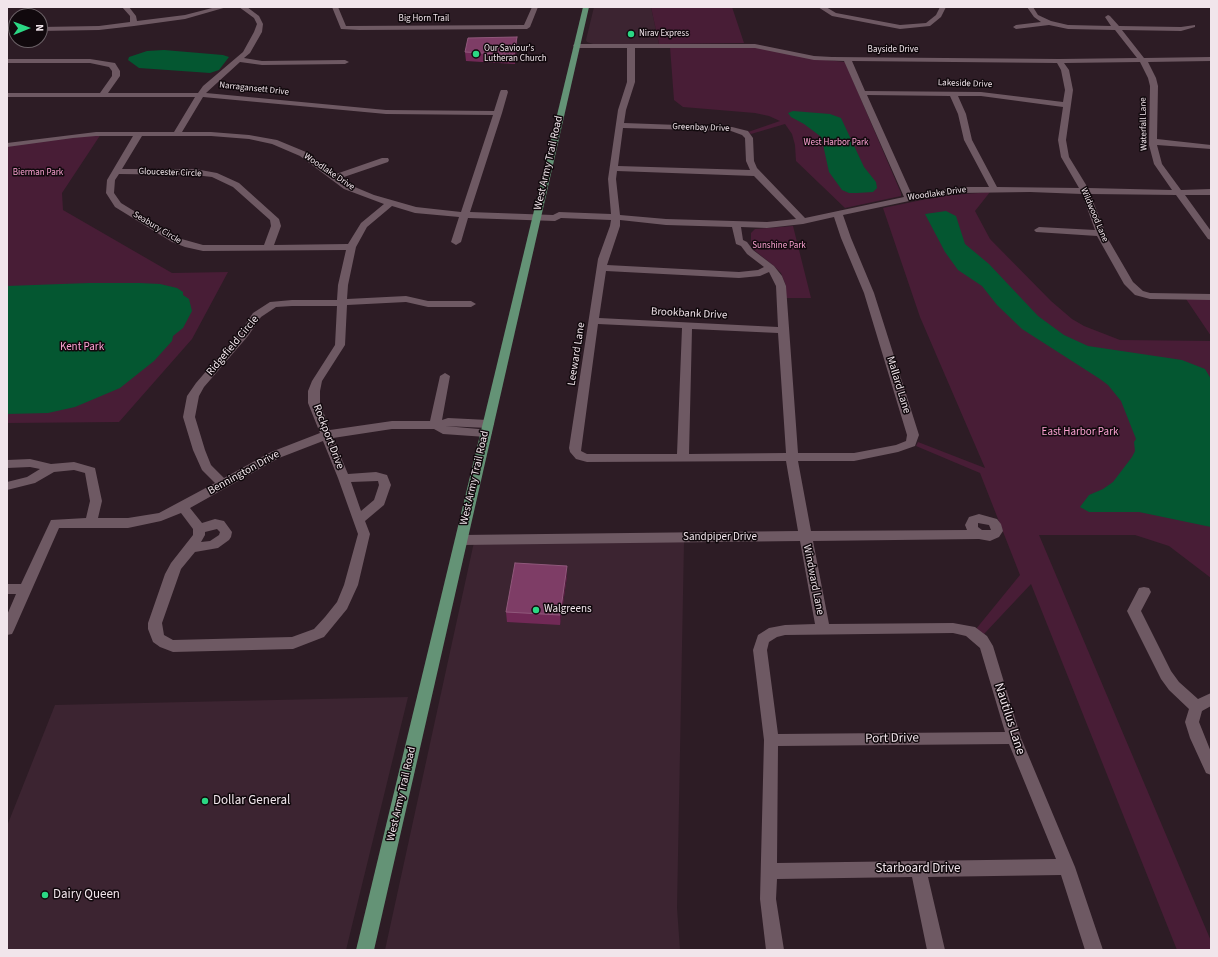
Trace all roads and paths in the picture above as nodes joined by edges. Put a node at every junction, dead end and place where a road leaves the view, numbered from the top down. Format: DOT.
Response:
graph roads {
  1 [pos="125,7"];
  2 [pos="224,7"];
  3 [pos="242,7"];
  4 [pos="335,7"];
  5 [pos="535,7"];
  6 [pos="586,7"];
  7 [pos="821,7"];
  8 [pos="943,7"];
  9 [pos="1030,7"];
  10 [pos="1108,17"];
  11 [pos="1049,23"];
  12 [pos="134,24"];
  13 [pos="1193,26"];
  14 [pos="1016,27"];
  15 [pos="1117,28"];
  16 [pos="48,29"];
  17 [pos="577,46"];
  18 [pos="631,46"];
  19 [pos="847,59"];
  20 [pos="1141,59"];
  21 [pos="1211,59"];
  22 [pos="239,60"];
  23 [pos="7,61"];
  24 [pos="1059,61"];
  25 [pos="345,62"];
  26 [pos="504,92"];
  27 [pos="862,93"];
  28 [pos="953,93"];
  29 [pos="201,94"];
  30 [pos="7,95"];
  31 [pos="102,95"];
  32 [pos="1068,105"];
  33 [pos="498,113"];
  34 [pos="620,125"];
  35 [pos="139,134"];
  36 [pos="177,134"];
  37 [pos="1153,141"];
  38 [pos="7,145"];
  39 [pos="1211,147"];
  40 [pos="385,160"];
  41 [pos="614,168"];
  42 [pos="116,172"];
  43 [pos="756,173"];
  44 [pos="334,178"];
  45 [pos="994,189"];
  46 [pos="1084,191"];
  47 [pos="1211,192"];
  48 [pos="1178,193"];
  49 [pos="909,198"];
  50 [pos="784,202"];
  51 [pos="389,204"];
  52 [pos="838,214"];
  53 [pos="465,215"];
  54 [pos="537,217"];
  55 [pos="615,220"];
  56 [pos="803,221"];
  57 [pos="789,223"];
  58 [pos="736,225"];
  59 [pos="746,225"];
  60 [pos="1039,230"];
  61 [pos="1100,233"];
  62 [pos="1211,237"];
  63 [pos="456,242"];
  64 [pos="744,244"];
  65 [pos="268,247"];
  66 [pos="351,247"];
  67 [pos="602,268"];
  68 [pos="771,268"];
  69 [pos="1211,297"];
  70 [pos="342,303"];
  71 [pos="471,304"];
  72 [pos="594,321"];
  73 [pos="687,326"];
  74 [pos="783,330"];
  75 [pos="445,376"];
  76 [pos="435,425"];
  77 [pos="487,429"];
  78 [pos="326,435"];
  79 [pos="792,457"];
  80 [pos="683,458"];
  81 [pos="7,464"];
  82 [pos="51,468"];
  83 [pos="344,478"];
  84 [pos="223,484"];
  85 [pos="7,486"];
  86 [pos="183,506"];
  87 [pos="359,520"];
  88 [pos="91,523"];
  89 [pos="199,529"];
  90 [pos="979,534"];
  91 [pos="805,537"];
  92 [pos="461,540"];
  93 [pos="191,548"];
  94 [pos="7,589"];
  95 [pos="26,589"];
  96 [pos="1144,592"];
  97 [pos="823,629"];
  98 [pos="7,630"];
  99 [pos="1211,699"];
  100 [pos="1197,707"];
  101 [pos="1014,738"];
  102 [pos="770,740"];
  103 [pos="1211,768"];
  104 [pos="1067,867"];
  105 [pos="918,869"];
  106 [pos="769,871"];
  107 [pos="365,950"];
  108 [pos="775,950"];
  109 [pos="936,950"];
  110 [pos="1094,950"];
  1 -- 12 [label="street"];
  2 -- 12 [label="street"];
  3 -- 22 [label="street"];
  4 -- 5 [label="street, Big Horn Trail"];
  6 -- 17 [label="main road, West Army Trail Road"];
  7 -- 8 [label="street"];
  9 -- 11 [label="street"];
  10 -- 15 [label="street, Waterfall Lane"];
  11 -- 14 [label="street"];
  11 -- 15 [label="street"];
  12 -- 16 [label="street"];
  13 -- 15 [label="street"];
  15 -- 20 [label="street, Waterfall Lane"];
  17 -- 18 [label="street, Bayside Drive"];
  17 -- 54 [label="main road, West Army Trail Road"];
  18 -- 19 [label="street, Bayside Drive"];
  18 -- 34 [label="street, Leeward Lane"];
  19 -- 24 [label="street, Bayside Drive"];
  19 -- 27 [label="street"];
  20 -- 21 [label="street, Bayside Drive"];
  20 -- 24 [label="street, Bayside Drive"];
  20 -- 37 [label="street, Waterfall Lane"];
  22 -- 25 [label="street"];
  22 -- 29 [label="street"];
  23 -- 31 [label="street"];
  24 -- 32 [label="street, Wildwood Lane"];
  26 -- 33 [label="street"];
  27 -- 28 [label="street, Lakeside Drive"];
  27 -- 49 [label="street"];
  28 -- 32 [label="street, Lakeside Drive"];
  28 -- 45 [label="street"];
  29 -- 31 [label="street, Narragansett Drive"];
  29 -- 33 [label="street, Narragansett Drive"];
  29 -- 36 [label="street"];
  30 -- 31 [label="street, Narragansett Drive"];
  32 -- 46 [label="street, Wildwood Lane"];
  33 -- 53 [label="street"];
  34 -- 41 [label="street, Leeward Lane"];
  34 -- 43 [label="street, Greenbay Drive"];
  35 -- 36 [label="street, Woodlake Drive"];
  35 -- 38 [label="street, Woodlake Drive"];
  35 -- 42 [label="street, Seabury Circle"];
  36 -- 44 [label="street, Woodlake Drive"];
  37 -- 39 [label="street"];
  37 -- 48 [label="street, Waterfall Lane"];
  40 -- 44 [label="street"];
  41 -- 43 [label="street"];
  41 -- 55 [label="street, Leeward Lane"];
  42 -- 65 [label="street, Seabury Circle"];
  42 -- 65 [label="street, Gloucester Circle"];
  43 -- 50 [label="street, Greenbay Drive"];
  44 -- 51 [label="street, Woodlake Drive"];
  45 -- 46 [label="street, Woodlake Drive"];
  45 -- 49 [label="street, Woodlake Drive"];
  46 -- 48 [label="street, Woodlake Drive"];
  46 -- 61 [label="street, Wildwood Lane"];
  47 -- 48 [label="street, Woodlake Drive"];
  48 -- 62 [label="street, Waterfall Lane"];
  49 -- 52 [label="street, Woodlake Drive"];
  50 -- 56 [label="street, Greenbay Drive"];
  50 -- 57 [label="street"];
  51 -- 53 [label="street, Woodlake Drive"];
  51 -- 66 [label="street, Rockport Drive"];
  52 -- 56 [label="street, Woodlake Drive"];
  52 -- 79 [label="street, Mallard Lane"];
  53 -- 54 [label="street, Woodlake Drive"];
  53 -- 63 [label="street"];
  54 -- 55 [label="street, Woodlake Drive"];
  54 -- 77 [label="main road, West Army Trail Road"];
  55 -- 58 [label="street, Woodlake Drive"];
  55 -- 67 [label="street, Leeward Lane"];
  56 -- 57 [label="street, Woodlake Drive"];
  57 -- 59 [label="street, Woodlake Drive"];
  58 -- 59 [label="street, Woodlake Drive"];
  58 -- 64 [label="street, Windward Lane"];
  59 -- 64 [label="street"];
  60 -- 61 [label="street"];
  61 -- 69 [label="street, Wildwood Lane"];
  64 -- 68 [label="street, Windward Lane"];
  65 -- 66 [label="street, Seabury Circle"];
  66 -- 70 [label="street, Rockport Drive"];
  67 -- 68 [label="street"];
  67 -- 72 [label="street, Leeward Lane"];
  68 -- 74 [label="street, Windward Lane"];
  70 -- 71 [label="street, Ridgefield Circle"];
  70 -- 78 [label="street, Rockport Drive"];
  70 -- 84 [label="street, Ridgefield Circle"];
  72 -- 73 [label="street, Brookbank Drive"];
  72 -- 80 [label="street, Leeward Lane"];
  73 -- 74 [label="street, Brookbank Drive"];
  73 -- 80 [label="street"];
  74 -- 79 [label="street, Windward Lane"];
  75 -- 76 [label="street"];
  76 -- 77 [label="street, Bennington Drive"];
  76 -- 78 [label="street, Bennington Drive"];
  77 -- 92 [label="main road, West Army Trail Road"];
  78 -- 83 [label="street, Rockport Drive"];
  78 -- 84 [label="street, Bennington Drive"];
  79 -- 80 [label="street, Leeward Lane"];
  79 -- 91 [label="street, Windward Lane"];
  81 -- 82 [label="street"];
  82 -- 85 [label="street"];
  82 -- 88 [label="street"];
  83 -- 87 [label="street, Rockport Drive"];
  83 -- 87 [label="street, Rockport Drive"];
  84 -- 86 [label="street, Bennington Drive"];
  86 -- 88 [label="street, Bennington Drive"];
  86 -- 89 [label="street"];
  87 -- 93 [label="street, Rockport Drive"];
  88 -- 95 [label="street, Bennington Drive"];
  89 -- 93 [label="street"];
  89 -- 93 [label="street"];
  90 -- 91 [label="street, Sandpiper Drive"];
  91 -- 92 [label="street, Sandpiper Drive"];
  91 -- 97 [label="street, Windward Lane"];
  92 -- 107 [label="main road, West Army Trail Road"];
  94 -- 95 [label="street"];
  95 -- 98 [label="street"];
  96 -- 100 [label="street"];
  97 -- 101 [label="street, Nautilus Lane"];
  97 -- 102 [label="street, Windward Lane"];
  99 -- 100 [label="street"];
  100 -- 103 [label="street"];
  101 -- 102 [label="street, Port Drive"];
  101 -- 104 [label="street, Nautilus Lane"];
  102 -- 106 [label="street, Windward Lane"];
  104 -- 105 [label="street, Starboard Drive"];
  104 -- 110 [label="street, Nautilus Lane"];
  105 -- 106 [label="street, Starboard Drive"];
  105 -- 109 [label="street"];
  106 -- 108 [label="street, Windward Lane"];
}
